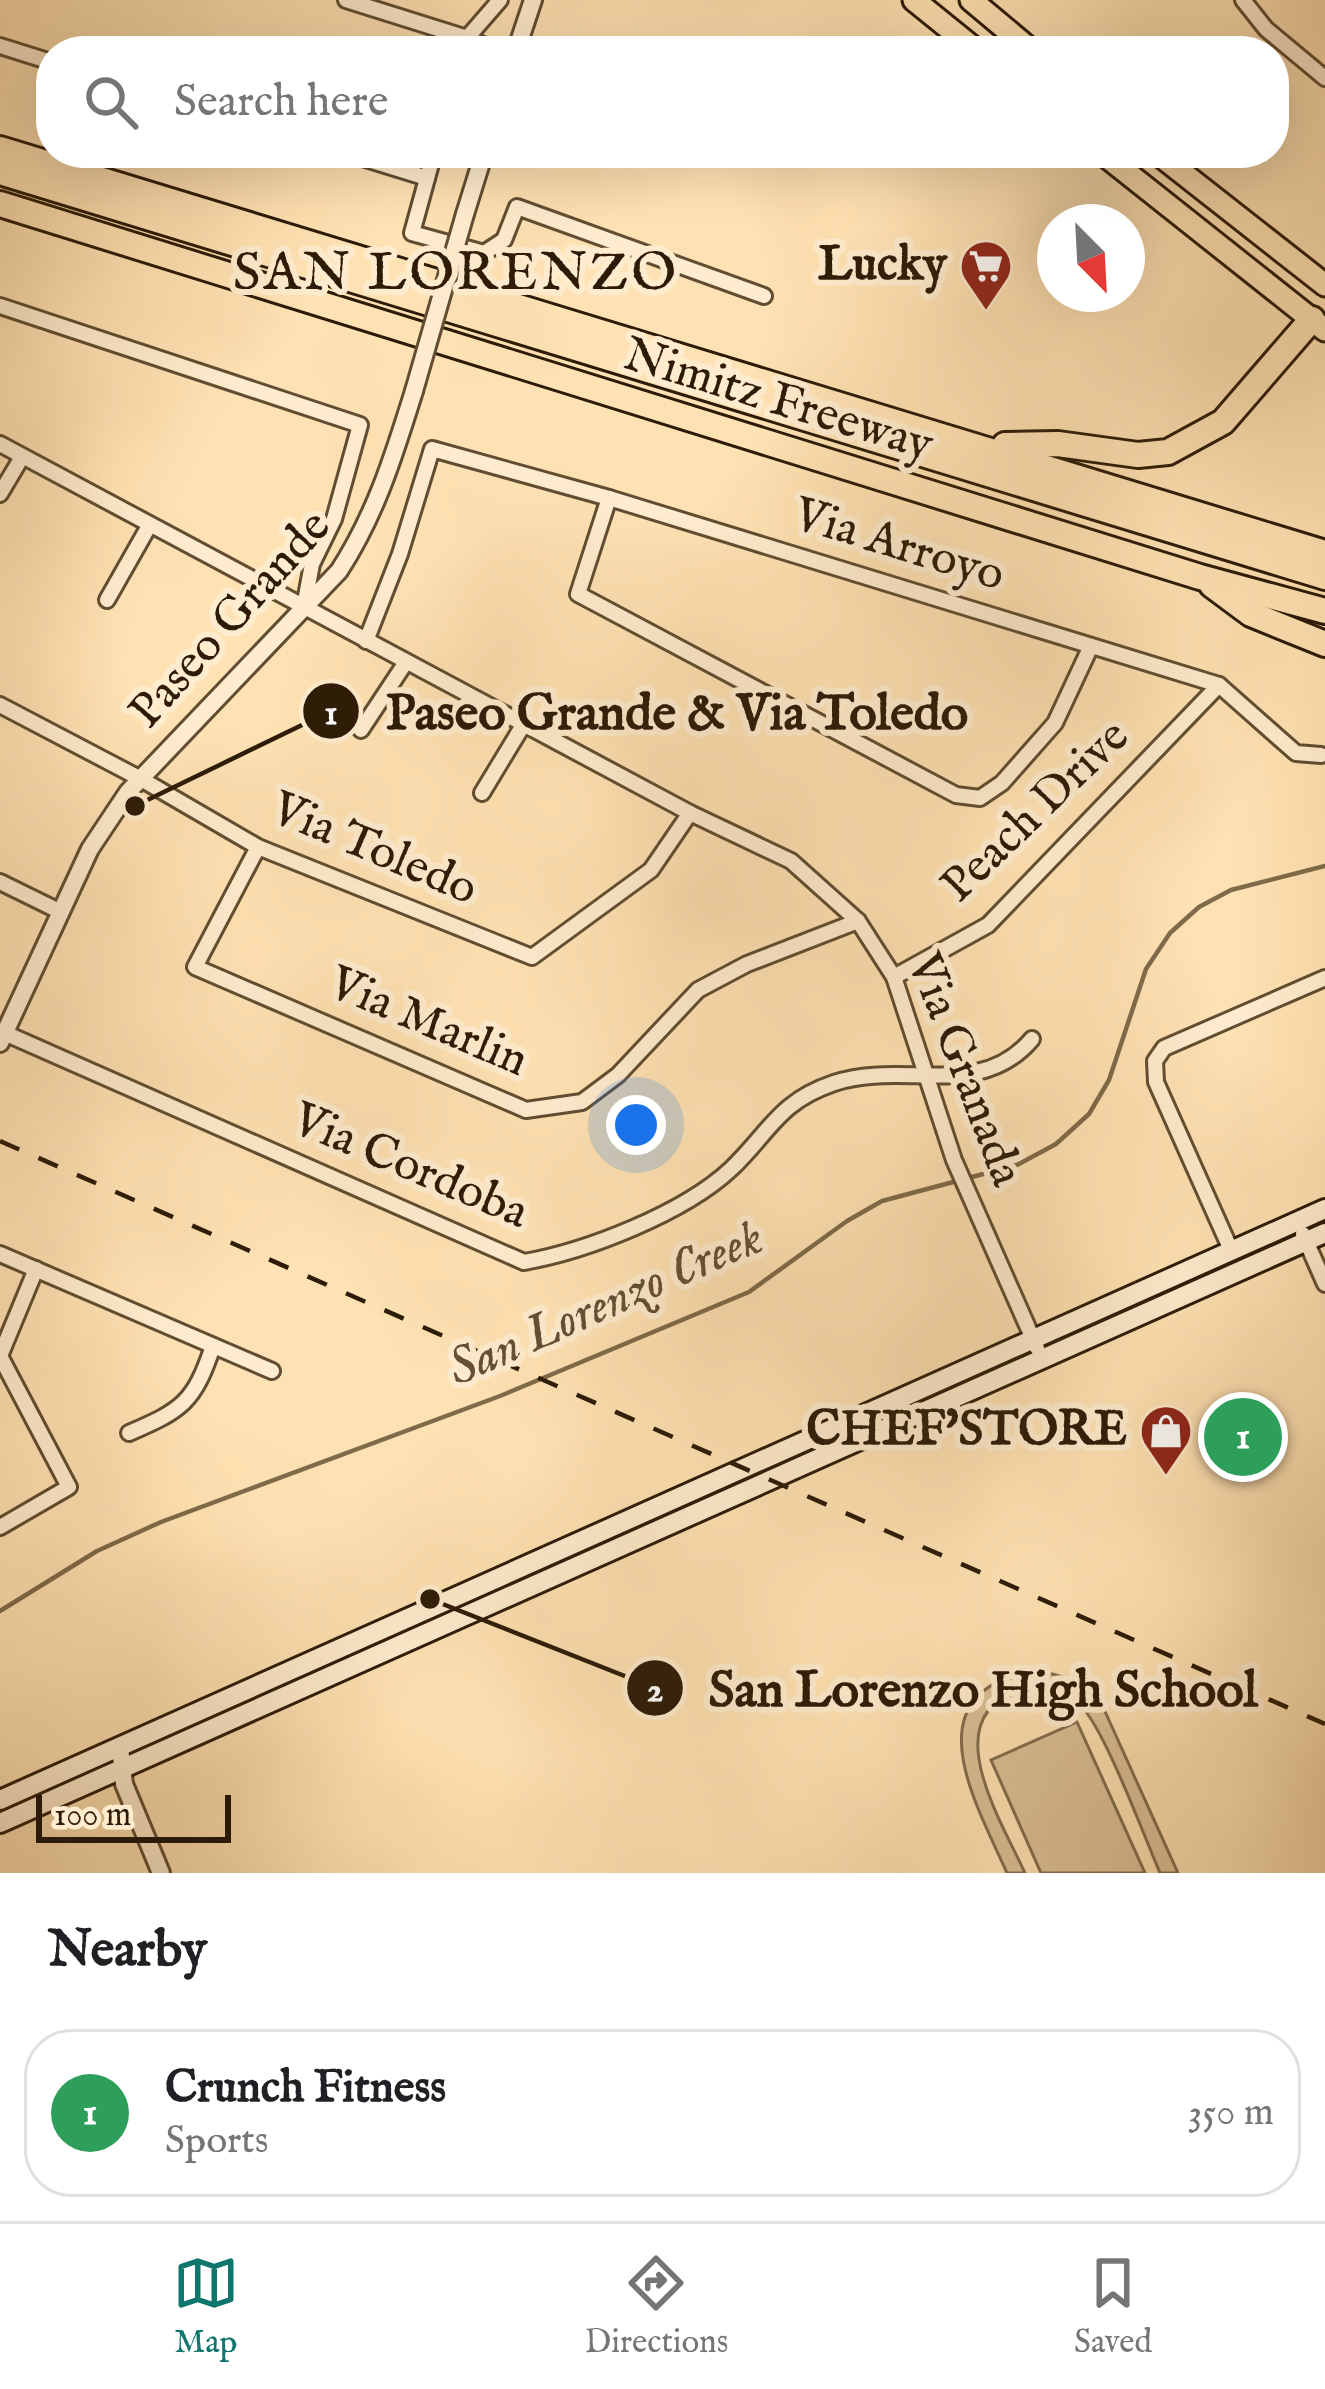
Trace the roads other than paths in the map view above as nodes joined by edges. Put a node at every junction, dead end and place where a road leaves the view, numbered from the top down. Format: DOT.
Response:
graph roads {
  1 [pos="346,0"];
  2 [pos="500,0"];
  3 [pos="533,0"];
  4 [pos="914,0"];
  5 [pos="971,0"];
  6 [pos="1244,0"];
  7 [pos="441,36"];
  8 [pos="472,36"];
  9 [pos="521,36"];
  10 [pos="958,36"];
  11 [pos="1014,36"];
  12 [pos="1275,36"];
  13 [pos="0,46"];
  14 [pos="1289,48"];
  15 [pos="36,57"];
  16 [pos="1325,78"];
  17 [pos="0,149"];
  18 [pos="36,160"];
  19 [pos="63,168"];
  20 [pos="395,168"];
  21 [pos="430,168"];
  22 [pos="479,168"];
  23 [pos="1122,168"];
  24 [pos="1176,168"];
  25 [pos="0,172"];
  26 [pos="427,178"];
  27 [pos="0,205"];
  28 [pos="1325,285"];
  29 [pos="764,296"];
  30 [pos="0,306"];
  31 [pos="1321,318"];
  32 [pos="0,444"];
  33 [pos="979,446"];
  34 [pos="22,457"];
  35 [pos="0,494"];
  36 [pos="609,498"];
  37 [pos="149,526"];
  38 [pos="1325,553"];
  39 [pos="1200,577"];
  40 [pos="1325,577"];
  41 [pos="107,600"];
  42 [pos="304,607"];
  43 [pos="1325,611"];
  44 [pos="366,640"];
  45 [pos="1325,644"];
  46 [pos="1090,646"];
  47 [pos="406,662"];
  48 [pos="1219,685"];
  49 [pos="0,704"];
  50 [pos="525,722"];
  51 [pos="361,730"];
  52 [pos="1321,755"];
  53 [pos="141,778"];
  54 [pos="482,793"];
  55 [pos="690,813"];
  56 [pos="257,847"];
  57 [pos="0,882"];
  58 [pos="62,912"];
  59 [pos="858,921"];
  60 [pos="894,977"];
  61 [pos="1325,978"];
  62 [pos="1,1036"];
  63 [pos="1032,1039"];
  64 [pos="926,1075"];
  65 [pos="1325,1209"];
  66 [pos="1297,1221"];
  67 [pos="1316,1238"];
  68 [pos="1231,1250"];
  69 [pos="0,1254"];
  70 [pos="36,1269"];
  71 [pos="1325,1284"];
  72 [pos="213,1346"];
  73 [pos="1037,1349"];
  74 [pos="0,1356"];
  75 [pos="272,1371"];
  76 [pos="129,1433"];
  77 [pos="0,1527"];
  78 [pos="418,1613"];
  79 [pos="428,1633"];
  80 [pos="120,1747"];
  81 [pos="122,1768"];
  82 [pos="0,1800"];
  83 [pos="0,1822"];
  84 [pos="161,1873"];
  1 -- 7 [label="street"];
  2 -- 8 [label="street"];
  3 -- 9 [label="street"];
  4 -- 10 [label="main road"];
  5 -- 11 [label="main road"];
  6 -- 12 [label="street"];
  13 -- 15 [label="street"];
  14 -- 16 [label="street"];
  17 -- 18 [label="highway, Nimitz Freeway"];
  19 -- 33 [label="highway, Nimitz Freeway"];
  20 -- 26 [label="street"];
  21 -- 26 [label="street"];
  22 -- 42 [label="street, Paseo Grande, bridge"];
  23 -- 31 [label="main road"];
  24 -- 28 [label="main road"];
  25 -- 40 [label="highway"];
  26 -- 29 [label="street"];
  27 -- 39 [label="highway, Nimitz Freeway"];
  30 -- 42 [label="street"];
  31 -- 33 [label="highway"];
  32 -- 34 [label="street, Via Granada"];
  33 -- 38 [label="highway, Nimitz Freeway"];
  34 -- 35 [label="street"];
  34 -- 37 [label="street, Via Granada"];
  36 -- 44 [label="street, Via Arroyo"];
  36 -- 46 [label="street, Via Arroyo"];
  36 -- 46 [label="street"];
  37 -- 41 [label="street"];
  37 -- 42 [label="street, Via Granada"];
  39 -- 43 [label="highway, Nimitz Freeway"];
  39 -- 45 [label="highway"];
  42 -- 44 [label="street, Via Granada"];
  42 -- 53 [label="street, Paseo Grande"];
  44 -- 47 [label="street, Via Granada"];
  46 -- 48 [label="street, Via Arroyo"];
  47 -- 50 [label="street, Via Granada"];
  47 -- 51 [label="street"];
  48 -- 52 [label="street, Via Arroyo"];
  48 -- 60 [label="street, Peach Drive"];
  49 -- 53 [label="street, Via Toledo"];
  50 -- 54 [label="street"];
  50 -- 55 [label="street, Via Granada"];
  53 -- 56 [label="street, Via Toledo"];
  53 -- 58 [label="street, Paseo Grande"];
  55 -- 56 [label="street, Via Toledo"];
  55 -- 59 [label="street, Via Granada"];
  56 -- 59 [label="street, Via Marlin"];
  57 -- 58 [label="street"];
  58 -- 62 [label="street, Paseo Grande"];
  59 -- 60 [label="street, Via Granada"];
  60 -- 64 [label="street, Via Granada"];
  61 -- 68 [label="street"];
  62 -- 64 [label="street, Via Cordoba"];
  63 -- 64 [label="street, Via Cordoba"];
  64 -- 73 [label="street, Via Granada"];
  65 -- 66 [label="main road"];
  66 -- 67 [label="street"];
  66 -- 68 [label="main road"];
  67 -- 71 [label="street"];
  67 -- 73 [label="main road"];
  68 -- 73 [label="main road"];
  69 -- 70 [label="street"];
  70 -- 72 [label="street"];
  70 -- 74 [label="street"];
  72 -- 75 [label="street"];
  72 -- 76 [label="street"];
  73 -- 78 [label="main road"];
  73 -- 79 [label="main road"];
  74 -- 77 [label="street"];
  78 -- 79 [label="main road"];
  78 -- 80 [label="main road"];
  79 -- 81 [label="main road"];
  80 -- 81 [label="street"];
  80 -- 82 [label="main road"];
  81 -- 83 [label="main road"];
  81 -- 84 [label="street"];
}
